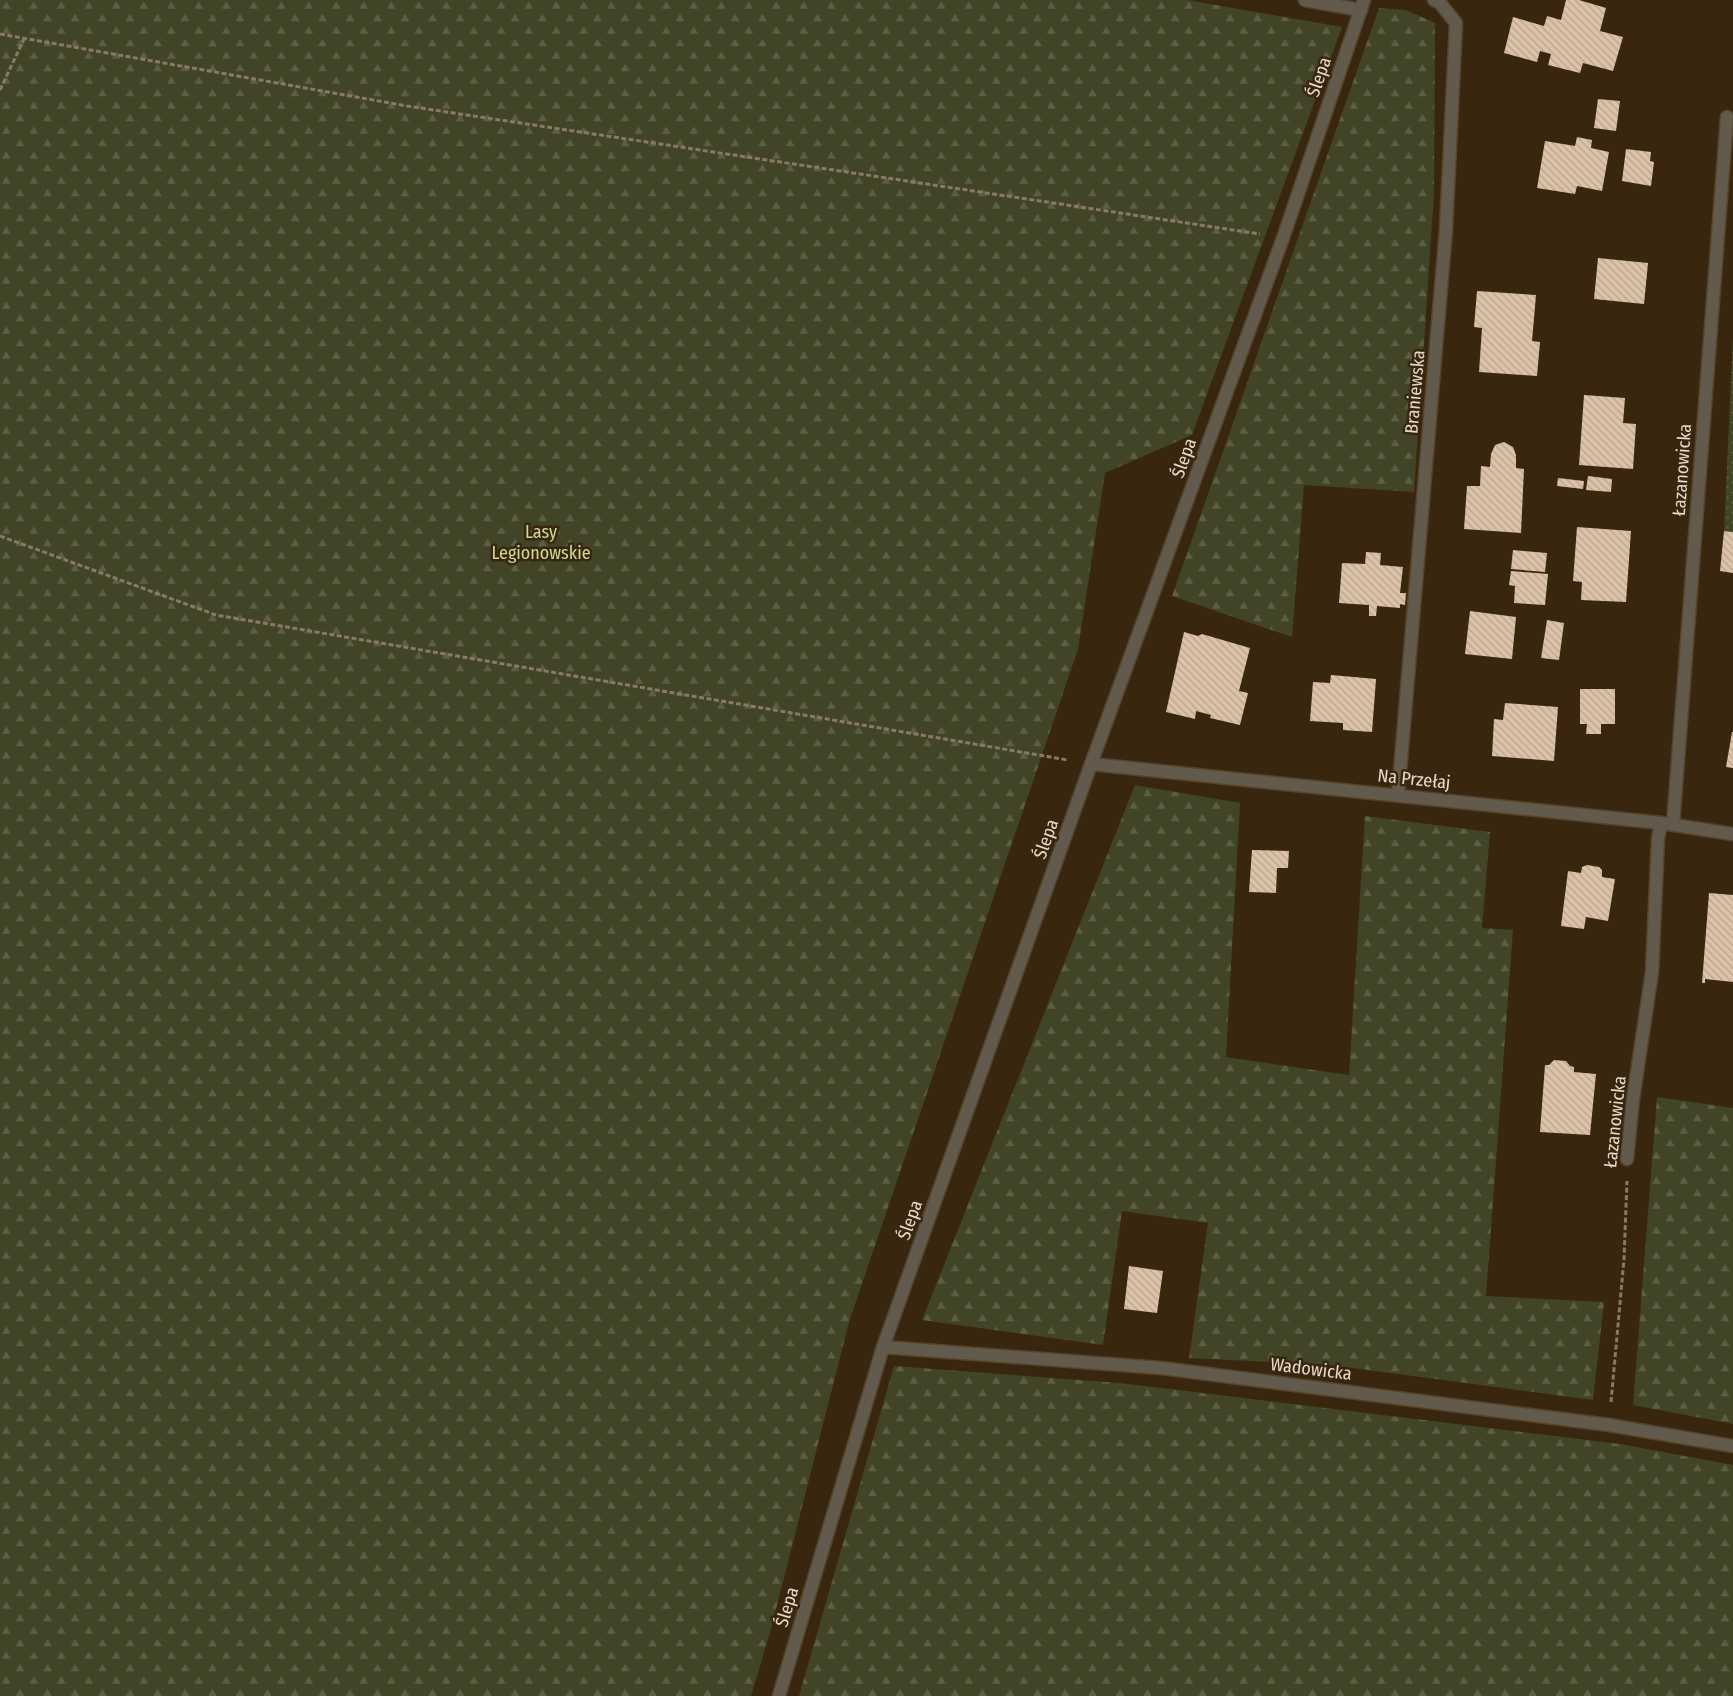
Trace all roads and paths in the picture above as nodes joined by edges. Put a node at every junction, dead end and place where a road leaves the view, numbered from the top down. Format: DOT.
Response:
graph roads {
  1 [pos="1305,0"];
  2 [pos="1434,0"];
  3 [pos="1362,5"];
  4 [pos="0,34"];
  5 [pos="24,39"];
  6 [pos="0,90"];
  7 [pos="1727,117"];
  8 [pos="1283,238"];
  9 [pos="0,536"];
  10 [pos="1091,764"];
  11 [pos="1398,795"];
  12 [pos="1667,824"];
  13 [pos="1733,834"];
  14 [pos="1628,1159"];
  15 [pos="883,1347"];
  16 [pos="1610,1425"];
  17 [pos="1733,1446"];
  18 [pos="779,1696"];
  1 -- 3 [label="street"];
  2 -- 11 [label="street, Braniewska"];
  3 -- 8 [label="street, Ślepa"];
  4 -- 5 [label="path"];
  5 -- 6 [label="path"];
  5 -- 8 [label="path"];
  7 -- 12 [label="street, Łazanowicka"];
  8 -- 10 [label="street, Ślepa"];
  9 -- 10 [label="path"];
  10 -- 11 [label="street, Na Przełaj"];
  10 -- 15 [label="street, Ślepa"];
  11 -- 12 [label="street, Na Przełaj"];
  12 -- 13 [label="street, Na Przełaj"];
  12 -- 14 [label="street, Łazanowicka"];
  14 -- 16 [label="path, Łazanowicka"];
  15 -- 16 [label="street, Wadowicka"];
  15 -- 18 [label="street, Ślepa"];
  16 -- 17 [label="street, Wadowicka"];
}
